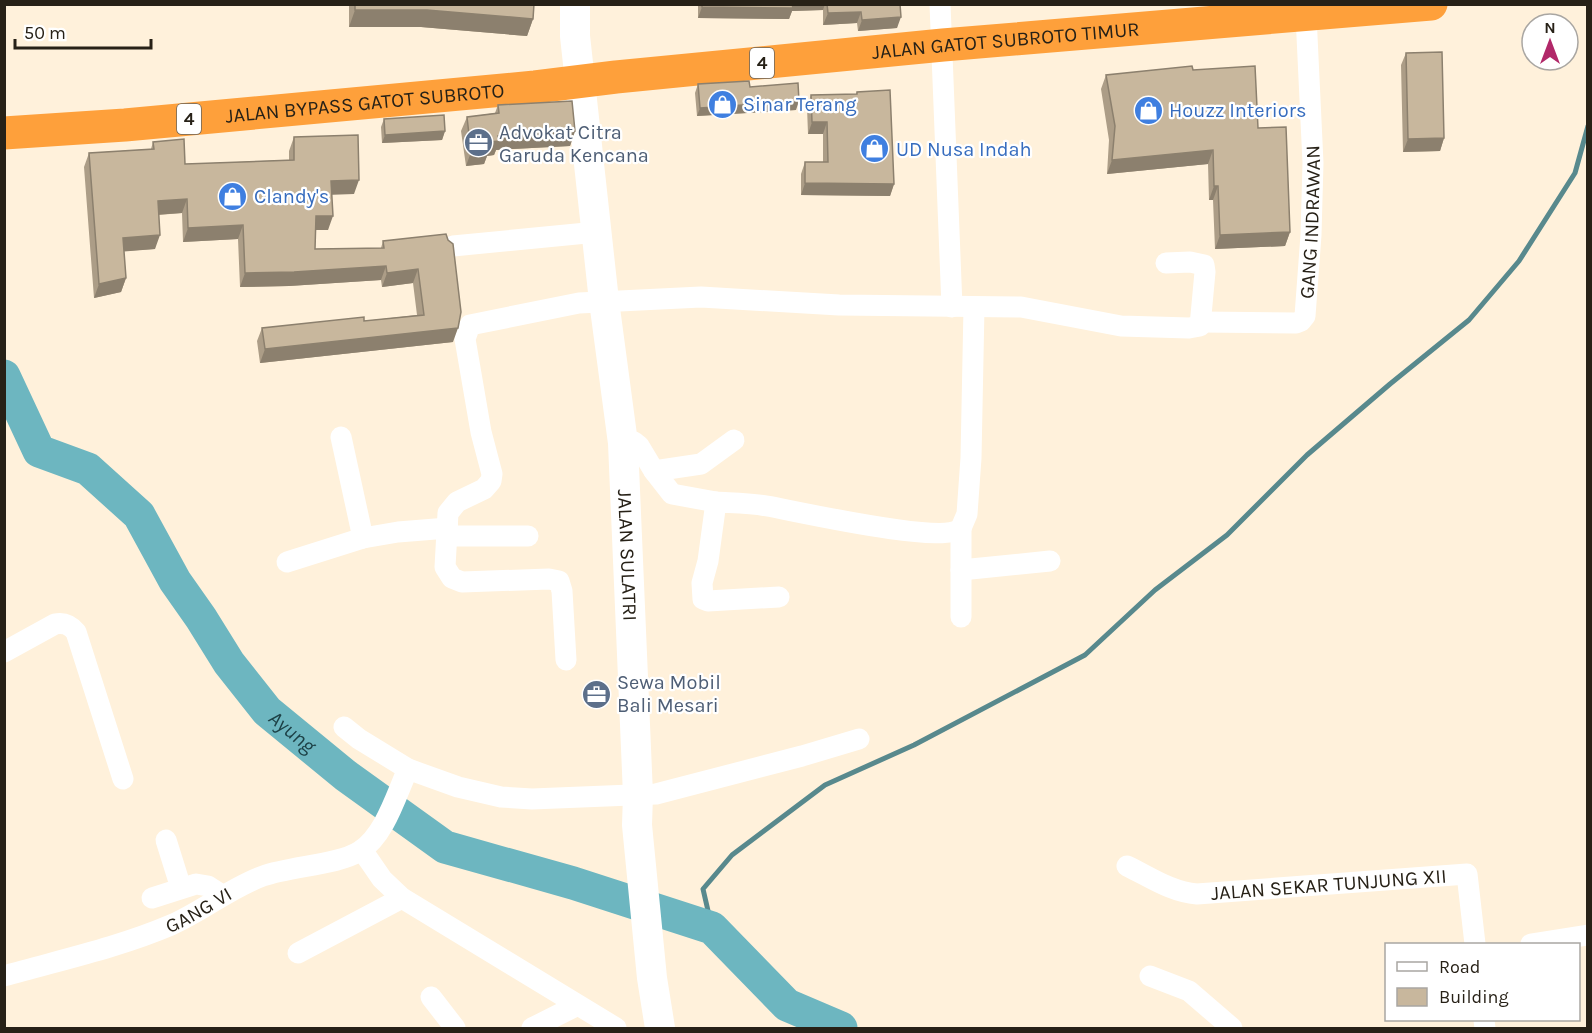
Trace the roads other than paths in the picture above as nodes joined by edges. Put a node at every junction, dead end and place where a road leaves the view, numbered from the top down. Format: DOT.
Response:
graph roads {
  1 [pos="574,4"];
  2 [pos="940,4"];
  3 [pos="1431,4"];
  4 [pos="1306,15"];
  5 [pos="943,51"];
  6 [pos="581,82"];
  7 [pos="4,134"];
  8 [pos="597,232"];
  9 [pos="453,246"];
  10 [pos="1166,263"];
  11 [pos="604,301"];
  12 [pos="974,306"];
  13 [pos="952,307"];
  14 [pos="1201,322"];
  15 [pos="341,437"];
  16 [pos="734,440"];
  17 [pos="623,442"];
  18 [pos="654,471"];
  19 [pos="716,502"];
  20 [pos="961,528"];
  21 [pos="448,532"];
  22 [pos="528,536"];
  23 [pos="363,538"];
  24 [pos="1050,561"];
  25 [pos="287,562"];
  26 [pos="961,570"];
  27 [pos="779,597"];
  28 [pos="961,617"];
  29 [pos="4,652"];
  30 [pos="567,660"];
  31 [pos="344,727"];
  32 [pos="859,739"];
  33 [pos="408,769"];
  34 [pos="123,779"];
  35 [pos="638,795"];
  36 [pos="166,840"];
  37 [pos="362,850"];
  38 [pos="1126,866"];
  39 [pos="181,888"];
  40 [pos="222,895"];
  41 [pos="152,898"];
  42 [pos="402,898"];
  43 [pos="1587,935"];
  44 [pos="1475,943"];
  45 [pos="1542,943"];
  46 [pos="298,953"];
  47 [pos="4,976"];
  48 [pos="1150,976"];
  49 [pos="430,998"];
  50 [pos="576,1006"];
  51 [pos="455,1029"];
  52 [pos="532,1029"];
  53 [pos="616,1029"];
  54 [pos="660,1029"];
  55 [pos="1232,1029"];
  1 -- 6 [label="main road, JALAN SULATRI"];
  2 -- 5 [label="street"];
  3 -- 4 [label="highway, JALAN GATOT SUBROTO TIMUR / 4"];
  4 -- 5 [label="highway, JALAN GATOT SUBROTO TIMUR / 4"];
  4 -- 14 [label="street, GANG INDRAWAN"];
  5 -- 6 [label="highway, JALAN GATOT SUBROTO TIMUR / 4"];
  5 -- 13 [label="street"];
  6 -- 7 [label="highway, JALAN BYPASS GATOT SUBROTO / 4"];
  6 -- 8 [label="main road, JALAN SULATRI"];
  8 -- 9 [label="street"];
  8 -- 11 [label="main road, JALAN SULATRI"];
  10 -- 14 [label="street"];
  11 -- 13 [label="street"];
  11 -- 17 [label="main road, JALAN SULATRI"];
  11 -- 21 [label="street"];
  12 -- 13 [label="street"];
  12 -- 14 [label="street"];
  12 -- 20 [label="street"];
  15 -- 23 [label="street"];
  16 -- 18 [label="street"];
  17 -- 18 [label="street"];
  17 -- 35 [label="main road, JALAN SULATRI"];
  18 -- 19 [label="street"];
  19 -- 20 [label="street"];
  19 -- 27 [label="street"];
  20 -- 26 [label="street"];
  21 -- 22 [label="street"];
  21 -- 23 [label="street"];
  21 -- 30 [label="street"];
  23 -- 25 [label="street"];
  24 -- 26 [label="street"];
  26 -- 28 [label="street"];
  29 -- 34 [label="street"];
  31 -- 33 [label="street"];
  32 -- 35 [label="street"];
  33 -- 35 [label="street"];
  33 -- 37 [label="street, GANG VI"];
  35 -- 54 [label="main road, JALAN SULATRI"];
  36 -- 39 [label="street"];
  37 -- 40 [label="street, GANG VI"];
  37 -- 42 [label="street"];
  38 -- 44 [label="street, JALAN SEKAR TUNJUNG XII"];
  39 -- 40 [label="street"];
  39 -- 41 [label="street"];
  40 -- 47 [label="street, GANG VI"];
  42 -- 46 [label="street"];
  42 -- 50 [label="street"];
  43 -- 45 [label="street"];
  48 -- 55 [label="street"];
  49 -- 51 [label="street"];
  50 -- 52 [label="street"];
  50 -- 53 [label="street"];
}
